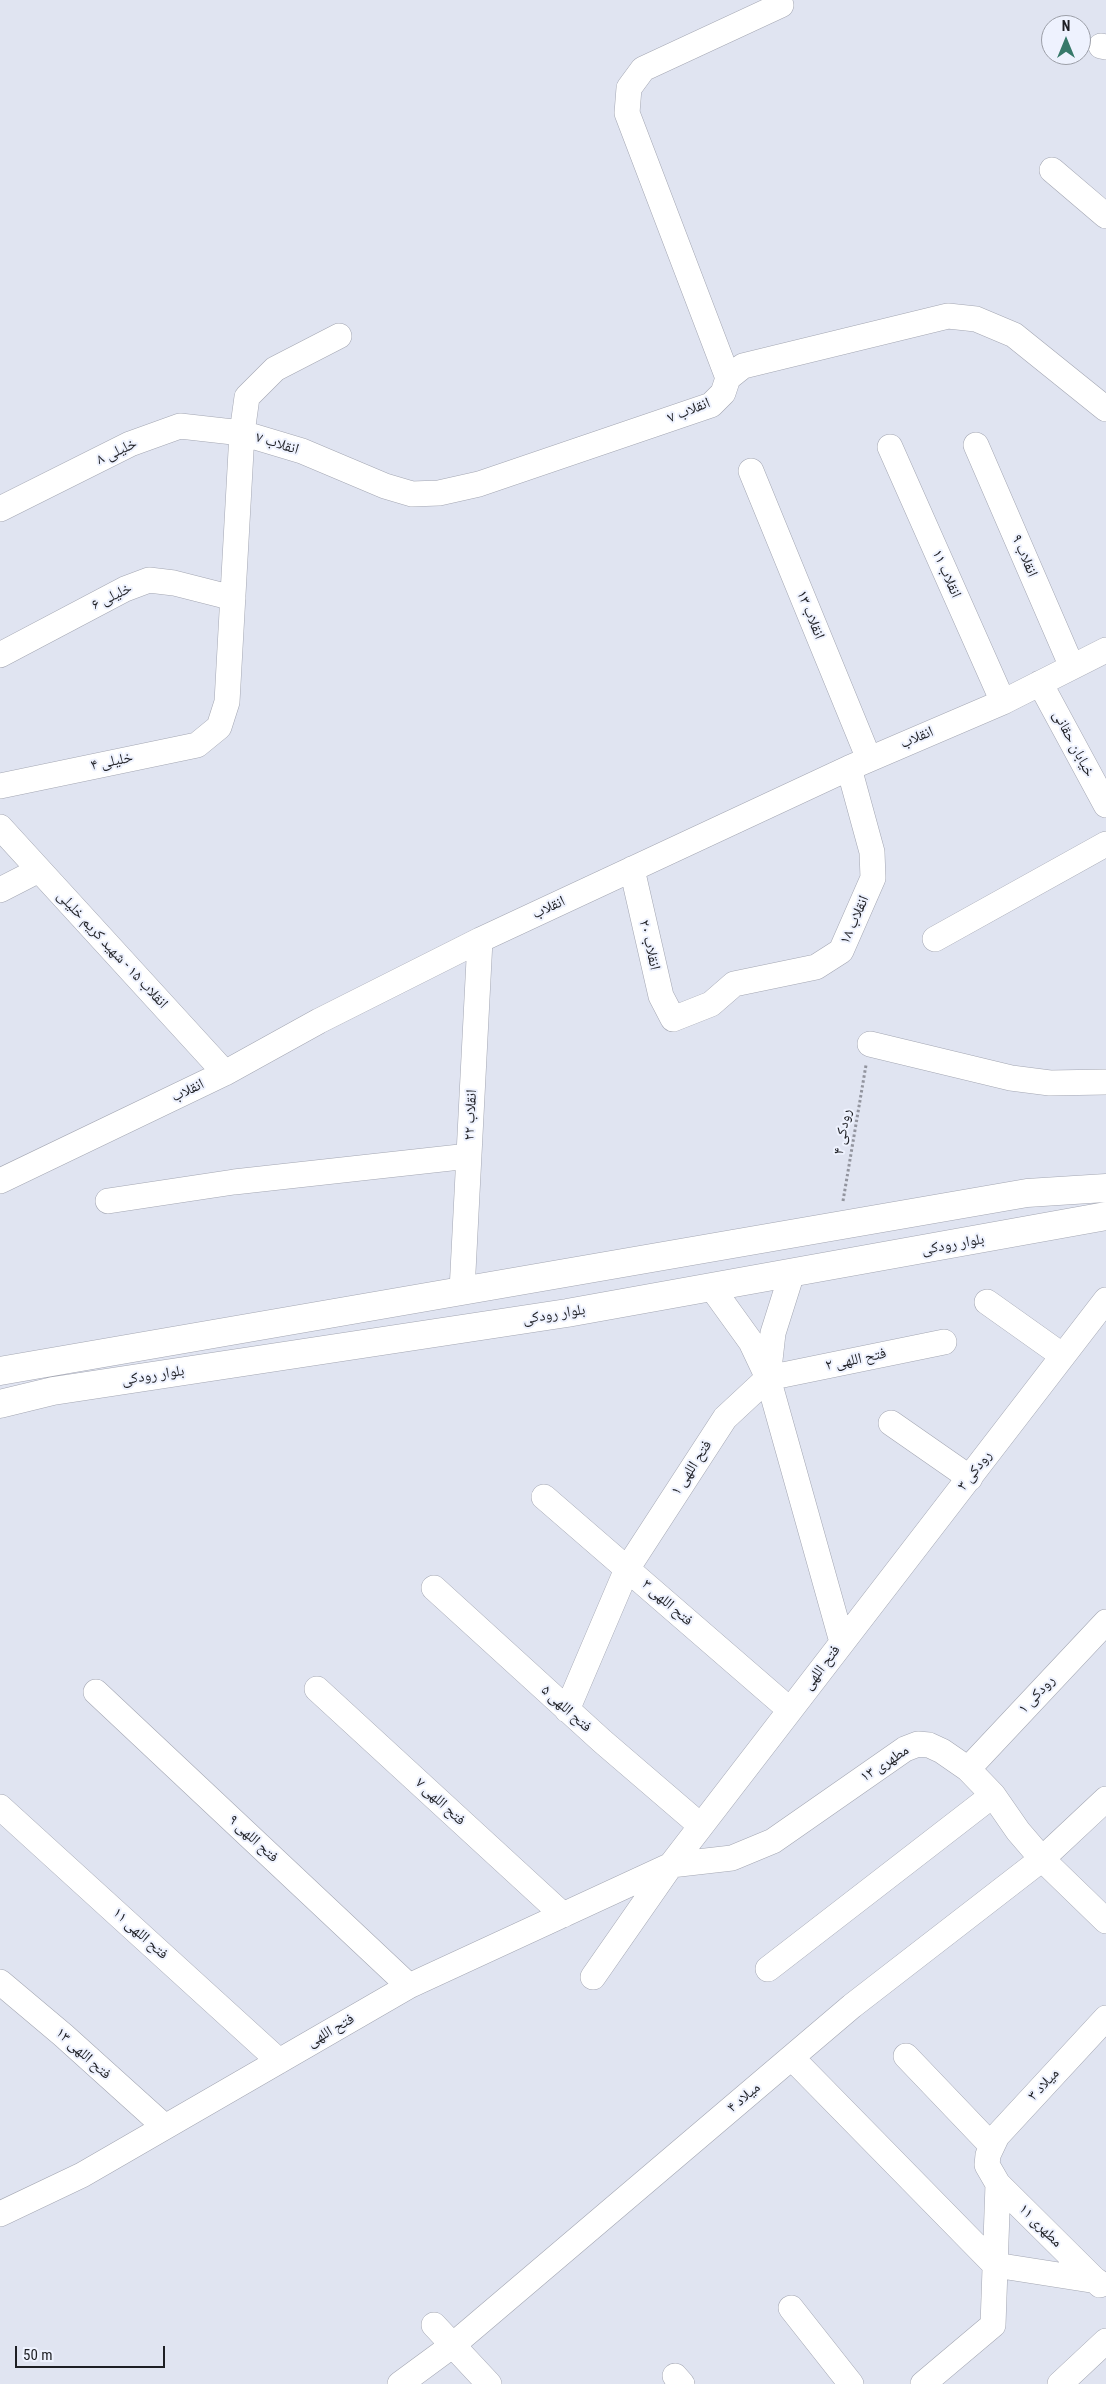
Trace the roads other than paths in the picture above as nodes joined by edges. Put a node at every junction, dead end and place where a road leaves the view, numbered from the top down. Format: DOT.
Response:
graph roads {
  1 [pos="781,5"];
  2 [pos="1052,170"];
  3 [pos="1106,216"];
  4 [pos="339,336"];
  5 [pos="728,378"];
  6 [pos="1106,409"];
  7 [pos="242,433"];
  8 [pos="976,445"];
  9 [pos="890,447"];
  10 [pos="750,471"];
  11 [pos="0,509"];
  12 [pos="233,598"];
  13 [pos="1106,650"];
  14 [pos="0,655"];
  15 [pos="1072,667"];
  16 [pos="1040,683"];
  17 [pos="1003,702"];
  18 [pos="859,764"];
  19 [pos="0,786"];
  20 [pos="1106,805"];
  21 [pos="0,827"];
  22 [pos="1106,844"];
  23 [pos="632,869"];
  24 [pos="39,870"];
  25 [pos="0,890"];
  26 [pos="935,939"];
  27 [pos="480,940"];
  28 [pos="673,1019"];
  29 [pos="870,1044"];
  30 [pos="225,1073"];
  31 [pos="1106,1082"];
  32 [pos="469,1156"];
  33 [pos="0,1181"];
  34 [pos="1106,1188"];
  35 [pos="108,1201"];
  36 [pos="1106,1216"];
  37 [pos="792,1273"];
  38 [pos="712,1288"];
  39 [pos="462,1291"];
  40 [pos="1106,1300"];
  41 [pos="987,1302"];
  42 [pos="944,1342"];
  43 [pos="1063,1356"];
  44 [pos="0,1371"];
  45 [pos="768,1378"];
  46 [pos="0,1404"];
  47 [pos="891,1423"];
  48 [pos="970,1478"];
  49 [pos="544,1497"];
  50 [pos="627,1568"];
  51 [pos="434,1588"];
  52 [pos="1106,1622"];
  53 [pos="842,1642"];
  54 [pos="317,1689"];
  55 [pos="96,1692"];
  56 [pos="567,1710"];
  57 [pos="790,1710"];
  58 [pos="968,1769"];
  59 [pos="994,1795"];
  60 [pos="1106,1799"];
  61 [pos="0,1807"];
  62 [pos="701,1826"];
  63 [pos="1042,1859"];
  64 [pos="671,1865"];
  65 [pos="563,1914"];
  66 [pos="1106,1921"];
  67 [pos="768,1969"];
  68 [pos="593,1977"];
  69 [pos="0,1982"];
  70 [pos="409,1986"];
  71 [pos="1106,2018"];
  72 [pos="906,2056"];
  73 [pos="792,2058"];
  74 [pos="279,2061"];
  75 [pos="165,2127"];
  76 [pos="990,2150"];
  77 [pos="998,2184"];
  78 [pos="0,2214"];
  79 [pos="995,2265"];
  80 [pos="1101,2285"];
  81 [pos="791,2308"];
  82 [pos="434,2325"];
  83 [pos="1106,2341"];
  84 [pos="453,2345"];
  85 [pos="400,2384"];
  86 [pos="489,2384"];
  87 [pos="851,2384"];
  88 [pos="923,2384"];
  89 [pos="1060,2384"];
  1 -- 5 [label="street"];
  2 -- 3 [label="street"];
  4 -- 7 [label="street"];
  5 -- 6 [label="street, انقلاب ۷"];
  5 -- 7 [label="street, انقلاب ۷"];
  7 -- 11 [label="street, خلیلی ۸"];
  7 -- 12 [label="street"];
  8 -- 15 [label="street, انقلاب ۹"];
  9 -- 17 [label="street, انقلاب ۱۱"];
  10 -- 18 [label="street, انقلاب ۱۳"];
  12 -- 14 [label="street, خلیلی ۶"];
  12 -- 19 [label="street, خلیلی ۴"];
  13 -- 15 [label="street, انقلاب"];
  15 -- 16 [label="street, انقلاب"];
  16 -- 17 [label="street, انقلاب"];
  16 -- 20 [label="street, خیابان حقانی"];
  17 -- 18 [label="street, انقلاب"];
  18 -- 23 [label="street, انقلاب"];
  18 -- 28 [label="street, انقلاب ۱۸"];
  21 -- 24 [label="street, انقلاب ۱۵ - شهید کریم خلیلی"];
  22 -- 26 [label="street"];
  23 -- 27 [label="street, انقلاب"];
  23 -- 28 [label="street, انقلاب ۲۰"];
  24 -- 25 [label="street"];
  24 -- 30 [label="street, انقلاب ۱۵ - شهید کریم خلیلی"];
  27 -- 30 [label="street, انقلاب"];
  27 -- 32 [label="street, انقلاب ۲۲"];
  29 -- 31 [label="street"];
  30 -- 33 [label="street, انقلاب"];
  32 -- 35 [label="street"];
  32 -- 39 [label="street, انقلاب ۲۲"];
  34 -- 39 [label="main road, بلوار رودکی"];
  36 -- 37 [label="main road, بلوار رودکی"];
  37 -- 38 [label="main road, بلوار رودکی"];
  37 -- 45 [label="street"];
  38 -- 45 [label="street"];
  38 -- 46 [label="main road, بلوار رودکی"];
  39 -- 44 [label="main road, بلوار رودکی"];
  40 -- 43 [label="street, رودکی ۳"];
  41 -- 43 [label="street"];
  42 -- 45 [label="street, فتح اللهی ۲"];
  43 -- 48 [label="street, رودکی ۳"];
  45 -- 50 [label="street, فتح اللهی ۱"];
  45 -- 53 [label="street, فتح اللهی"];
  47 -- 48 [label="street"];
  48 -- 53 [label="street, رودکی ۳"];
  49 -- 50 [label="street, فتح اللهی ۳"];
  50 -- 56 [label="street, فتح اللهی ۱"];
  50 -- 57 [label="street, فتح اللهی ۳"];
  51 -- 56 [label="street, فتح اللهی ۵"];
  52 -- 58 [label="street, رودکی ۱"];
  53 -- 57 [label="street, فتح اللهی"];
  54 -- 65 [label="street, فتح اللهی ۷"];
  55 -- 70 [label="street, فتح اللهی ۹"];
  56 -- 62 [label="street, فتح اللهی ۵"];
  57 -- 62 [label="street, فتح اللهی"];
  58 -- 59 [label="street, مطهری ۱۳"];
  58 -- 64 [label="street, مطهری ۱۳"];
  59 -- 63 [label="street, مطهری ۱۳"];
  59 -- 67 [label="street"];
  60 -- 63 [label="street, میلاد ۴"];
  61 -- 74 [label="street, فتح اللهی ۱۱"];
  62 -- 64 [label="street, فتح اللهی"];
  63 -- 66 [label="street, مطهری ۱۳"];
  63 -- 73 [label="street, میلاد ۴"];
  64 -- 65 [label="street, فتح اللهی"];
  64 -- 68 [label="street, فتح اللهی"];
  65 -- 70 [label="street, فتح اللهی"];
  69 -- 75 [label="street, فتح اللهی ۱۳"];
  70 -- 74 [label="street, فتح اللهی"];
  71 -- 76 [label="street, میلاد ۳"];
  72 -- 76 [label="street"];
  73 -- 79 [label="street"];
  73 -- 84 [label="street, میلاد ۴"];
  74 -- 75 [label="street, فتح اللهی"];
  75 -- 78 [label="street, فتح اللهی"];
  76 -- 77 [label="street, مطهری ۱۱"];
  77 -- 79 [label="street"];
  77 -- 80 [label="street, مطهری ۱۱"];
  79 -- 80 [label="street"];
  79 -- 88 [label="street"];
  81 -- 87 [label="street"];
  82 -- 84 [label="street"];
  83 -- 89 [label="street"];
  84 -- 85 [label="street, میلاد ۴"];
  84 -- 86 [label="street"];
}
